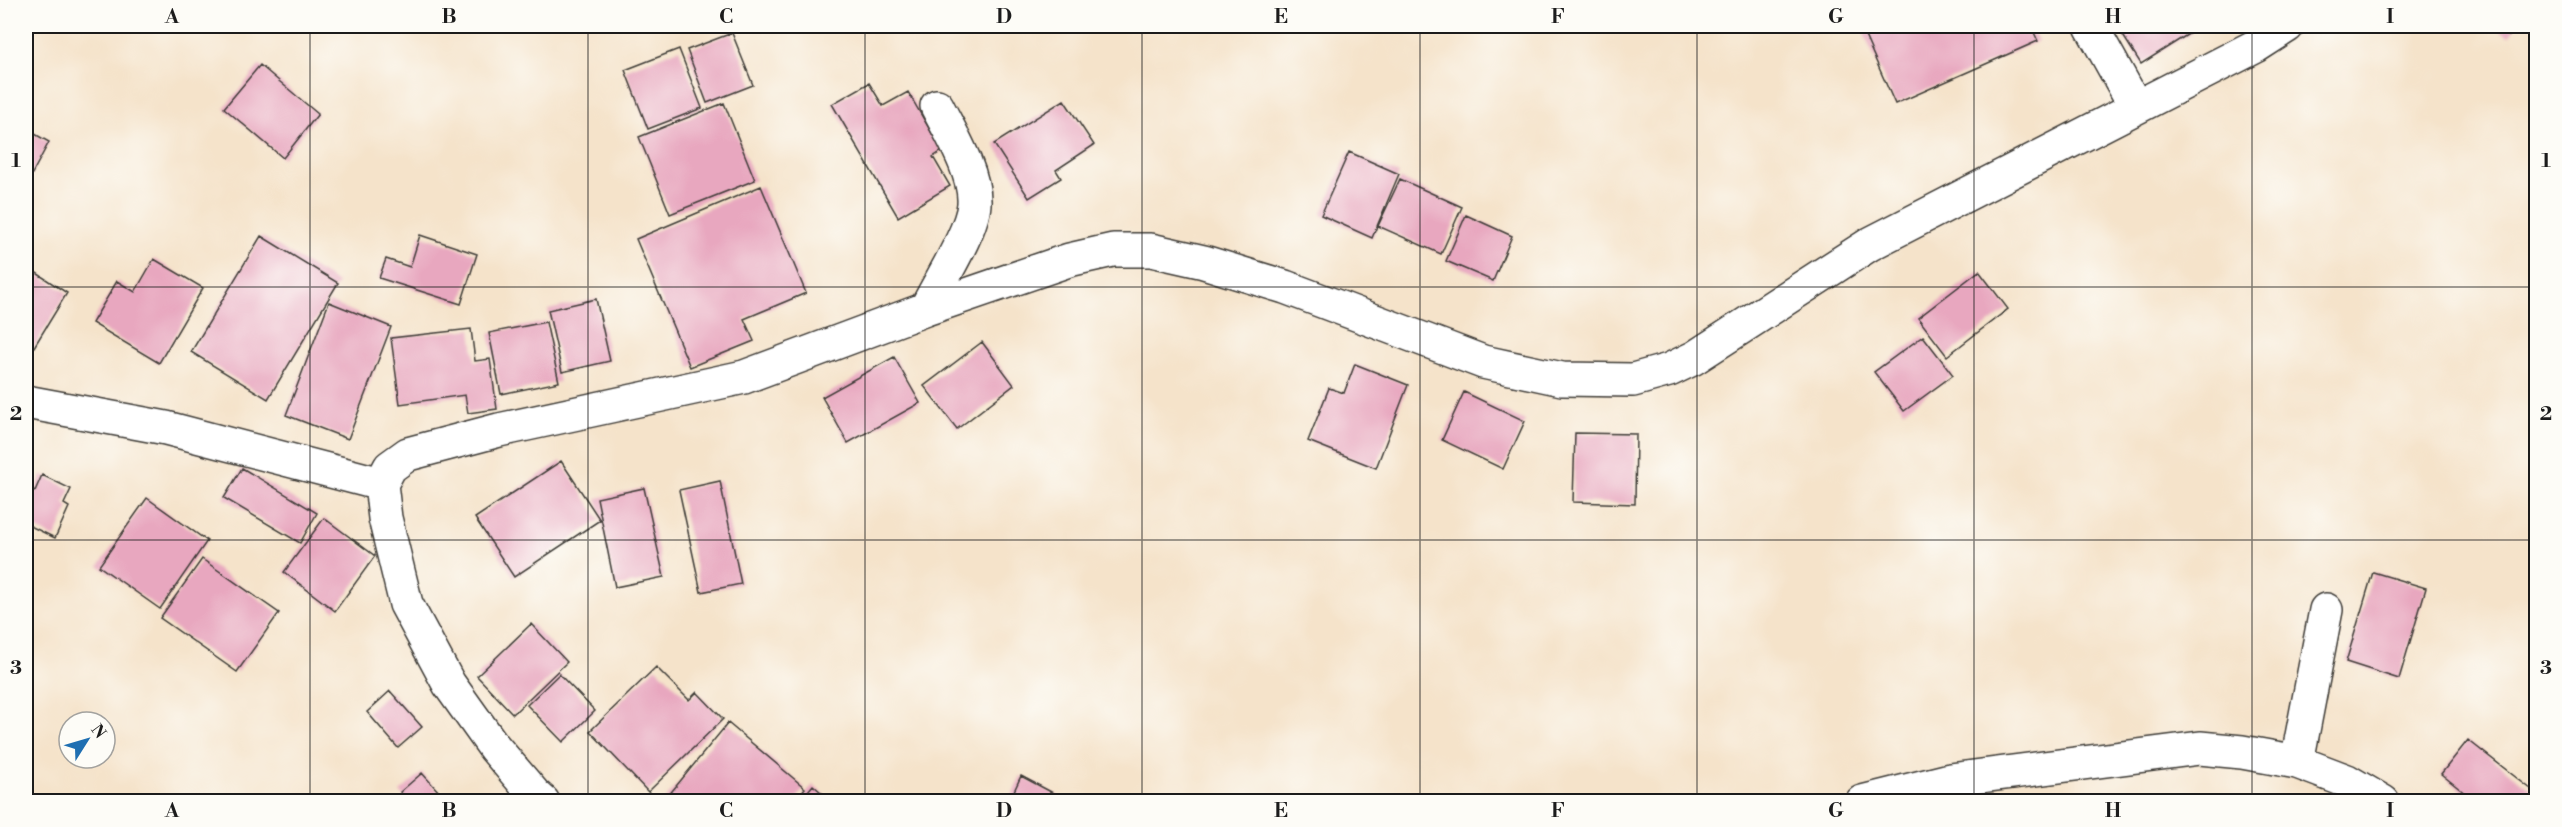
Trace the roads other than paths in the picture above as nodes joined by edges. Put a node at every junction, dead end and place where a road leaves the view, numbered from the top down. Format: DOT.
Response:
graph roads {
  1 [pos="2091,26"];
  2 [pos="2287,26"];
  3 [pos="937,106"];
  4 [pos="2136,107"];
  5 [pos="926,309"];
  6 [pos="26,402"];
  7 [pos="381,484"];
  8 [pos="2326,610"];
  9 [pos="2296,762"];
  10 [pos="536,799"];
  11 [pos="1862,801"];
  12 [pos="2383,801"];
  1 -- 4 [label="street"];
  2 -- 4 [label="street"];
  3 -- 5 [label="street"];
  4 -- 5 [label="street"];
  5 -- 7 [label="street"];
  6 -- 7 [label="street"];
  7 -- 10 [label="street"];
  8 -- 9 [label="street"];
  9 -- 11 [label="street"];
  9 -- 12 [label="street"];
}
